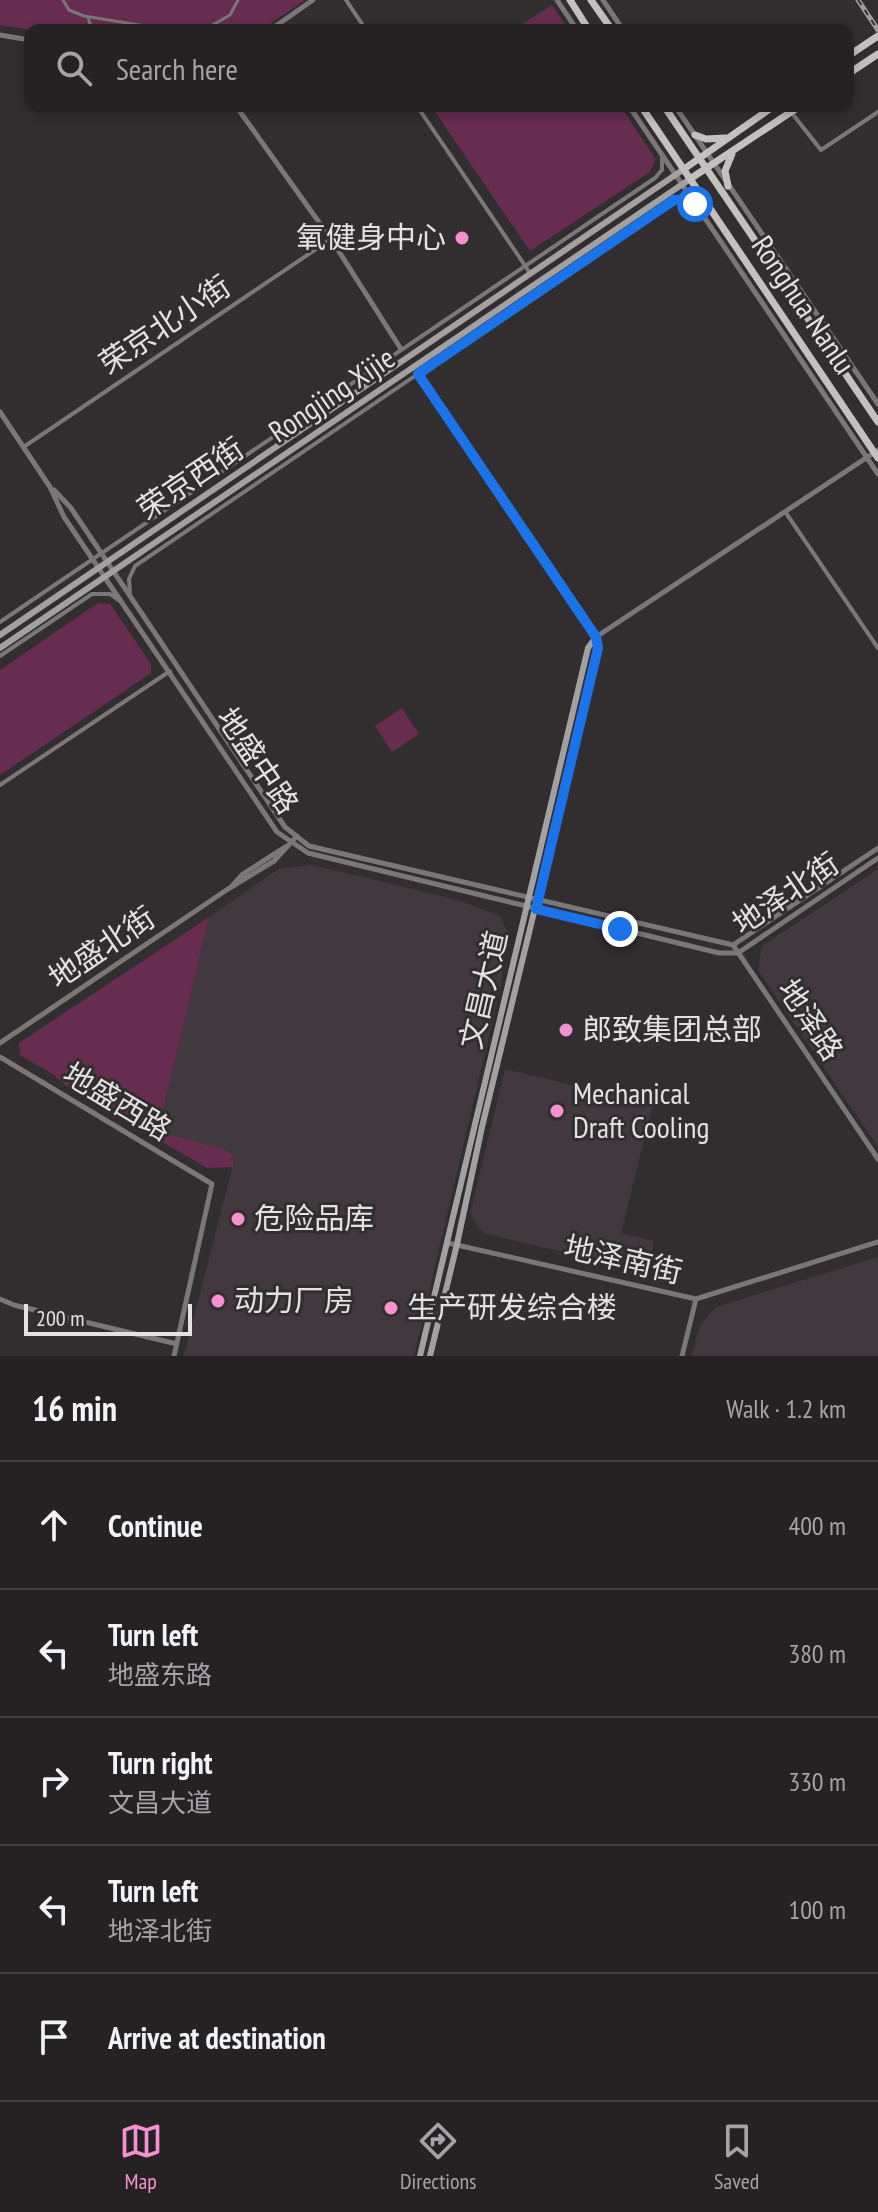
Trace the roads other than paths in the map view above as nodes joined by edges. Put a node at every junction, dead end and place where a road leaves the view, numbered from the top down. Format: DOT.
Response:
graph roads {
  1 [pos="63,0"];
  2 [pos="238,0"];
  3 [pos="313,0"];
  4 [pos="346,0"];
  5 [pos="557,0"];
  6 [pos="570,0"];
  7 [pos="591,0"];
  8 [pos="603,0"];
  9 [pos="88,17"];
  10 [pos="128,23"];
  11 [pos="90,24"];
  12 [pos="134,24"];
  13 [pos="214,24"];
  14 [pos="279,24"];
  15 [pos="362,24"];
  16 [pos="573,24"];
  17 [pos="585,24"];
  18 [pos="608,24"];
  19 [pos="619,24"];
  20 [pos="0,35"];
  21 [pos="878,36"];
  22 [pos="24,39"];
  23 [pos="854,52"];
  24 [pos="878,54"];
  25 [pos="854,70"];
  26 [pos="240,112"];
  27 [pos="421,112"];
  28 [pos="633,112"];
  29 [pos="645,112"];
  30 [pos="668,112"];
  31 [pos="679,112"];
  32 [pos="765,112"];
  33 [pos="791,112"];
  34 [pos="878,112"];
  35 [pos="695,135"];
  36 [pos="727,137"];
  37 [pos="734,152"];
  38 [pos="707,153"];
  39 [pos="662,155"];
  40 [pos="699,159"];
  41 [pos="714,164"];
  42 [pos="684,169"];
  43 [pos="705,169"];
  44 [pos="675,175"];
  45 [pos="690,179"];
  46 [pos="681,184"];
  47 [pos="728,186"];
  48 [pos="695,204"];
  49 [pos="763,237"];
  50 [pos="331,239"];
  51 [pos="768,262"];
  52 [pos="525,266"];
  53 [pos="531,275"];
  54 [pos="401,349"];
  55 [pos="819,371"];
  56 [pos="418,374"];
  57 [pos="824,395"];
  58 [pos="878,404"];
  59 [pos="0,412"];
  60 [pos="878,422"];
  61 [pos="25,446"];
  62 [pos="874,455"];
  63 [pos="878,474"];
  64 [pos="50,487"];
  65 [pos="786,513"];
  66 [pos="102,554"];
  67 [pos="93,560"];
  68 [pos="107,562"];
  69 [pos="99,568"];
  70 [pos="114,571"];
  71 [pos="106,577"];
  72 [pos="130,596"];
  73 [pos="121,601"];
  74 [pos="0,622"];
  75 [pos="0,635"];
  76 [pos="596,637"];
  77 [pos="0,648"];
  78 [pos="878,648"];
  79 [pos="0,656"];
  80 [pos="170,671"];
  81 [pos="0,785"];
  82 [pos="297,836"];
  83 [pos="292,843"];
  84 [pos="878,848"];
  85 [pos="878,858"];
  86 [pos="529,897"];
  87 [pos="539,899"];
  88 [pos="527,906"];
  89 [pos="536,909"];
  90 [pos="733,945"];
  91 [pos="738,953"];
  92 [pos="0,1043"];
  93 [pos="0,1057"];
  94 [pos="878,1159"];
  95 [pos="878,1242"];
  96 [pos="448,1243"];
  97 [pos="457,1244"];
  98 [pos="0,1299"];
  99 [pos="696,1299"];
  100 [pos="177,1344"];
  101 [pos="174,1356"];
  102 [pos="420,1356"];
  103 [pos="430,1356"];
  104 [pos="682,1356"];
  1 -- 9 [label="street"];
  2 -- 13 [label="street"];
  3 -- 14 [label="street"];
  4 -- 15 [label="street"];
  5 -- 16 [label="street"];
  6 -- 17 [label="main road"];
  7 -- 18 [label="main road"];
  8 -- 19 [label="street"];
  9 -- 10 [label="street"];
  9 -- 11 [label="street"];
  10 -- 12 [label="street"];
  20 -- 22 [label="street"];
  21 -- 23 [label="main road"];
  24 -- 25 [label="main road"];
  26 -- 50 [label="street"];
  27 -- 52 [label="street"];
  28 -- 39 [label="street"];
  29 -- 42 [label="main road, Ronghua Nanlu"];
  30 -- 40 [label="main road, Ronghua Nanlu"];
  31 -- 35 [label="street"];
  32 -- 36 [label="main road"];
  33 -- 34 [label="street"];
  33 -- 37 [label="main road"];
  35 -- 36 [label="main road"];
  35 -- 38 [label="street"];
  36 -- 38 [label="main road"];
  37 -- 41 [label="main road"];
  37 -- 47 [label="main road"];
  38 -- 40 [label="main road"];
  38 -- 41 [label="street"];
  39 -- 44 [label="street"];
  39 -- 52 [label="street"];
  40 -- 42 [label="main road"];
  40 -- 43 [label="main road, Ronghua Nanlu"];
  41 -- 43 [label="main road"];
  41 -- 47 [label="street"];
  42 -- 44 [label="main road, 荣京西街"];
  42 -- 45 [label="main road, Ronghua Nanlu"];
  43 -- 45 [label="main road"];
  43 -- 51 [label="main road, Ronghua Nanlu"];
  44 -- 46 [label="street"];
  44 -- 53 [label="main road, 荣京西街"];
  45 -- 46 [label="main road, Rongjing Xijie"];
  45 -- 55 [label="main road, Ronghua Nanlu"];
  46 -- 48 [label="street"];
  46 -- 70 [label="main road, Rongjing Xijie"];
  47 -- 49 [label="street"];
  48 -- 56 [label="street"];
  48 -- 57 [label="street"];
  49 -- 51 [label="street"];
  49 -- 58 [label="street"];
  50 -- 54 [label="street"];
  50 -- 61 [label="street, 荣京北小街"];
  51 -- 60 [label="main road, Ronghua Nanlu"];
  52 -- 53 [label="street"];
  52 -- 54 [label="street"];
  53 -- 68 [label="main road, 荣京西街"];
  54 -- 66 [label="street"];
  55 -- 57 [label="street"];
  55 -- 62 [label="main road, Ronghua Nanlu"];
  56 -- 72 [label="street"];
  56 -- 76 [label="street"];
  57 -- 62 [label="street"];
  59 -- 61 [label="street"];
  61 -- 64 [label="street"];
  62 -- 63 [label="street"];
  62 -- 65 [label="street"];
  64 -- 66 [label="street, 地盛中路"];
  64 -- 67 [label="street, 地盛中路"];
  65 -- 76 [label="street"];
  65 -- 78 [label="street"];
  66 -- 67 [label="street"];
  66 -- 68 [label="street, 地盛中路"];
  67 -- 69 [label="street, 地盛中路"];
  67 -- 74 [label="street"];
  68 -- 69 [label="main road, 荣京西街"];
  68 -- 70 [label="street, 地盛中路"];
  69 -- 71 [label="street, 地盛中路"];
  69 -- 75 [label="main road, 荣京西街"];
  70 -- 71 [label="main road, Rongjing Xijie"];
  70 -- 72 [label="street, 地盛中路"];
  71 -- 73 [label="street, 地盛中路"];
  71 -- 77 [label="main road, Rongjing Xijie"];
  72 -- 82 [label="street, 地盛中路"];
  73 -- 79 [label="street"];
  73 -- 80 [label="street, 地盛中路"];
  76 -- 86 [label="main road, 文昌大道"];
  76 -- 87 [label="main road, 文昌大道"];
  80 -- 81 [label="street"];
  80 -- 83 [label="street, 地盛中路"];
  82 -- 83 [label="street"];
  82 -- 86 [label="street, 地盛中路"];
  83 -- 88 [label="street, 地盛中路"];
  83 -- 92 [label="street, 地盛北街"];
  84 -- 90 [label="street, 地泽北街"];
  85 -- 91 [label="street, 地泽北街"];
  86 -- 87 [label="street, 地盛中路"];
  86 -- 88 [label="main road, 文昌大道"];
  87 -- 89 [label="main road, 文昌大道"];
  87 -- 90 [label="street, 地泽北街"];
  88 -- 89 [label="street, 地泽北街"];
  88 -- 96 [label="main road, 文昌大道"];
  89 -- 91 [label="street, 地泽北街"];
  89 -- 97 [label="main road, 文昌大道"];
  90 -- 91 [label="street, 地泽路"];
  91 -- 94 [label="street, 地泽路"];
  93 -- 100 [label="street, 地盛西路"];
  95 -- 99 [label="street, 地泽南街"];
  96 -- 97 [label="street, 地泽南街"];
  96 -- 102 [label="main road, 文昌大道"];
  97 -- 99 [label="street, 地泽南街"];
  97 -- 103 [label="main road, 文昌大道"];
  98 -- 100 [label="street"];
  99 -- 104 [label="street"];
  100 -- 101 [label="street"];
}
